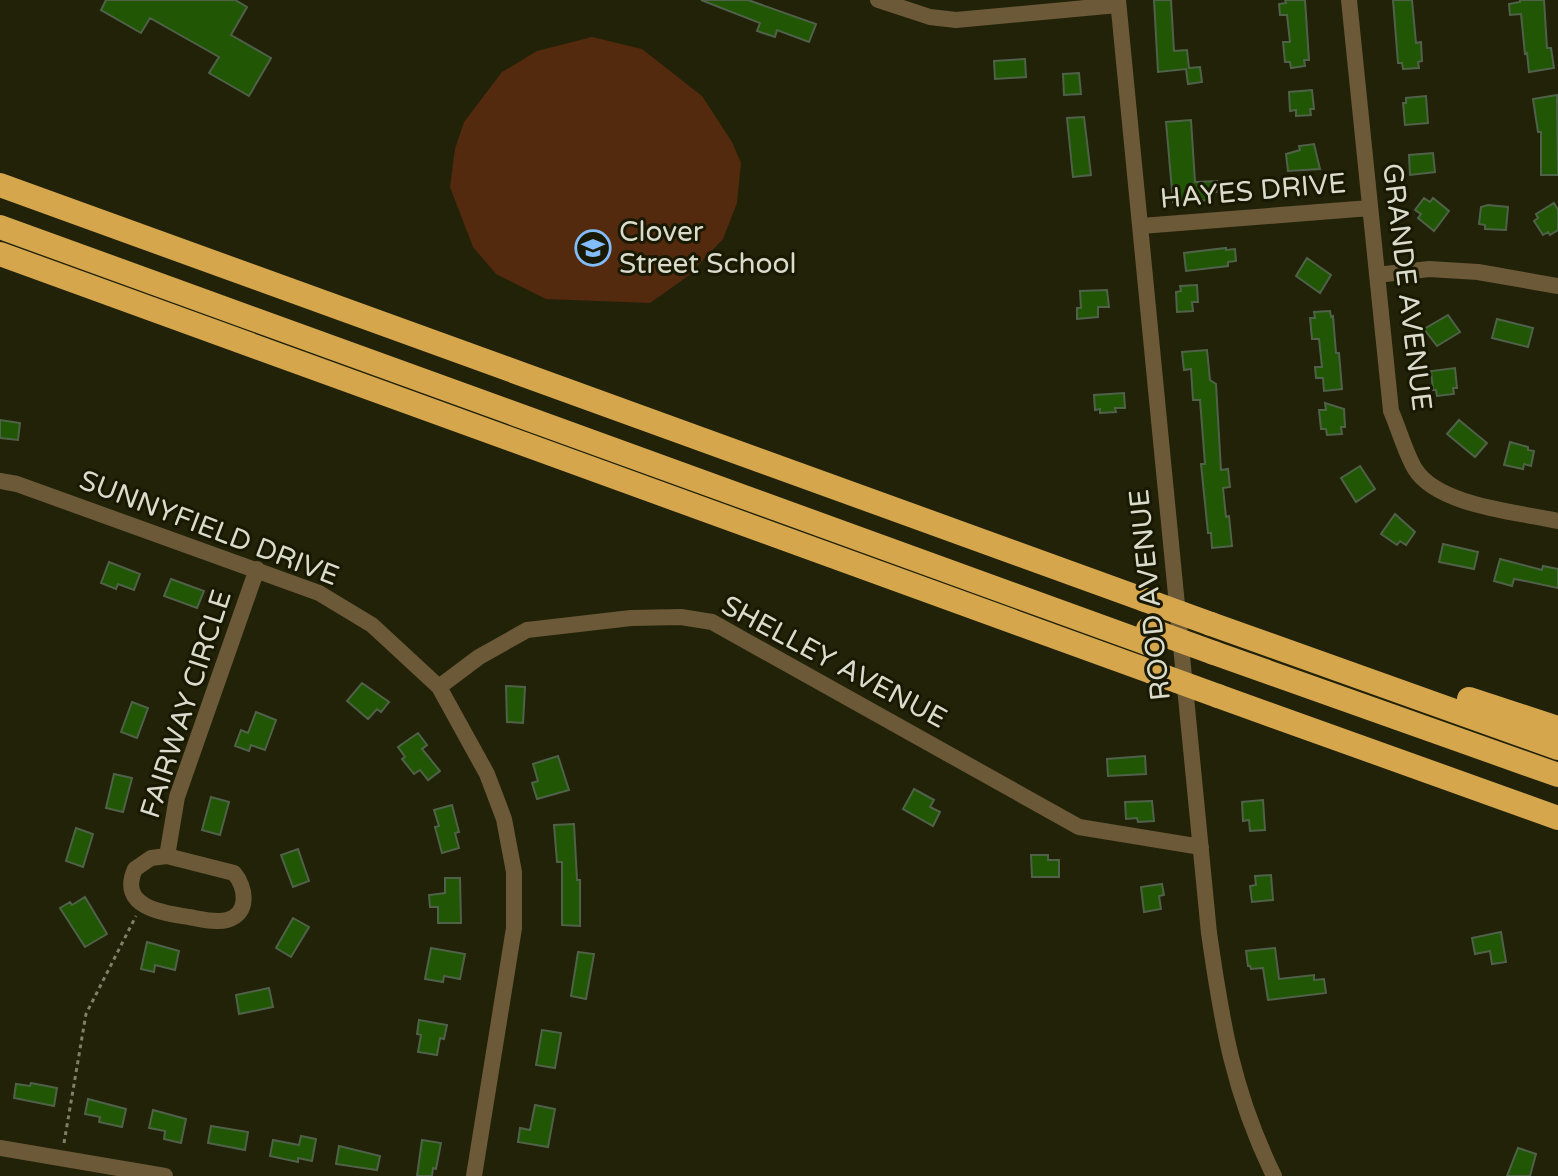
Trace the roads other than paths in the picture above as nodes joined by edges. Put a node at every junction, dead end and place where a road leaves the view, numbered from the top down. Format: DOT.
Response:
graph roads {
  1 [pos="878,0"];
  2 [pos="1349,0"];
  3 [pos="1118,2"];
  4 [pos="0,185"];
  5 [pos="1370,208"];
  6 [pos="0,213"];
  7 [pos="1141,226"];
  8 [pos="0,227"];
  9 [pos="0,254"];
  10 [pos="1377,275"];
  11 [pos="1558,286"];
  12 [pos="0,481"];
  13 [pos="1558,521"];
  14 [pos="257,569"];
  15 [pos="1149,637"];
  16 [pos="1215,661"];
  17 [pos="1350,674"];
  18 [pos="439,687"];
  19 [pos="1558,728"];
  20 [pos="1558,748"];
  21 [pos="1558,775"];
  22 [pos="1558,790"];
  23 [pos="1558,818"];
  24 [pos="1201,847"];
  25 [pos="167,856"];
  26 [pos="0,1148"];
  27 [pos="165,1176"];
  28 [pos="474,1176"];
  29 [pos="1274,1176"];
  1 -- 3 [label="street"];
  2 -- 5 [label="street, GRANDE AVENUE"];
  3 -- 7 [label="street, ROOD AVENUE"];
  4 -- 17 [label="highway, bridge"];
  5 -- 7 [label="street, HAYES DRIVE"];
  5 -- 10 [label="street, GRANDE AVENUE"];
  6 -- 15 [label="highway"];
  7 -- 24 [label="street, ROOD AVENUE"];
  8 -- 15 [label="highway"];
  9 -- 23 [label="highway, bridge"];
  10 -- 11 [label="street"];
  10 -- 13 [label="street, GRANDE AVENUE"];
  12 -- 14 [label="street, SUNNYFIELD DRIVE"];
  14 -- 18 [label="street, SUNNYFIELD DRIVE"];
  14 -- 25 [label="street, FAIRWAY CIRCLE"];
  15 -- 16 [label="highway"];
  16 -- 21 [label="highway"];
  16 -- 22 [label="highway"];
  17 -- 19 [label="highway"];
  17 -- 20 [label="highway"];
  18 -- 24 [label="street, SHELLEY AVENUE"];
  18 -- 28 [label="street, SUNNYFIELD DRIVE"];
  24 -- 29 [label="street, ROOD AVENUE"];
  25 -- 25 [label="street, FAIRWAY CIRCLE"];
  26 -- 27 [label="street"];
}
